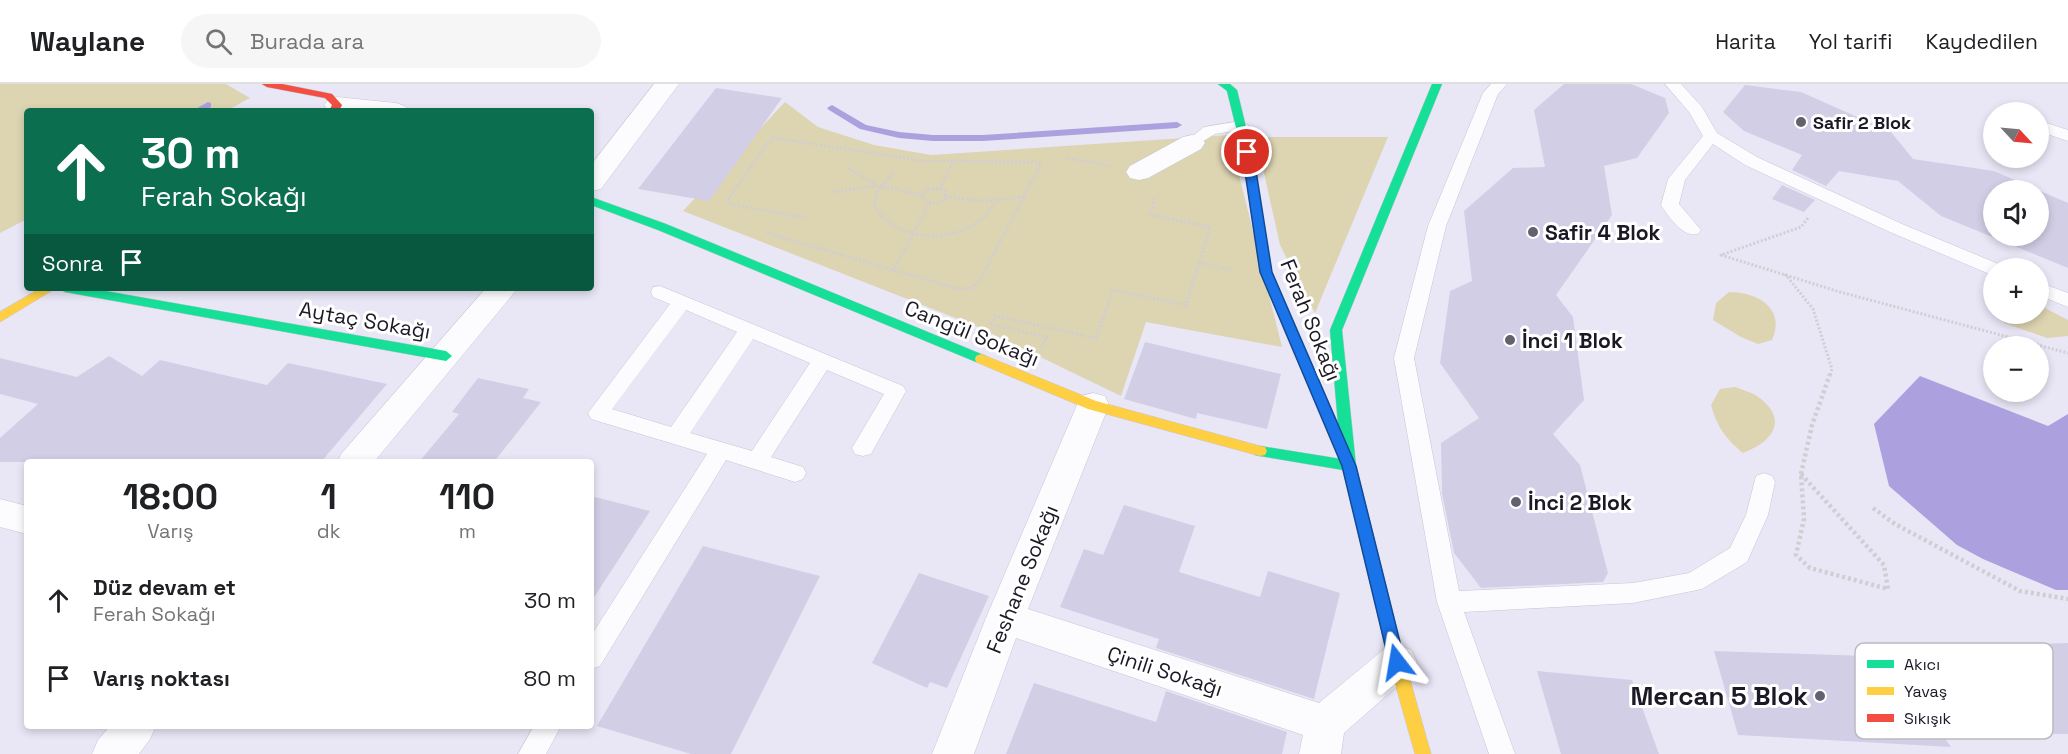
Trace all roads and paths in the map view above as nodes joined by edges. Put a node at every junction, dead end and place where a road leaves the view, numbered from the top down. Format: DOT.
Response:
graph roads {
  1 [pos="267,84"];
  2 [pos="667,84"];
  3 [pos="1223,84"];
  4 [pos="1437,84"];
  5 [pos="1499,84"];
  6 [pos="1673,84"];
  7 [pos="336,108"];
  8 [pos="1241,126"];
  9 [pos="2049,129"];
  10 [pos="1711,136"];
  11 [pos="2068,136"];
  12 [pos="1192,143"];
  13 [pos="1068,158"];
  14 [pos="953,162"];
  15 [pos="848,168"];
  16 [pos="1139,172"];
  17 [pos="894,173"];
  18 [pos="594,179"];
  19 [pos="878,186"];
  20 [pos="940,189"];
  21 [pos="833,192"];
  22 [pos="922,195"];
  23 [pos="1824,195"];
  24 [pos="946,197"];
  25 [pos="1024,197"];
  26 [pos="594,202"];
  27 [pos="996,202"];
  28 [pos="930,203"];
  29 [pos="806,218"];
  30 [pos="1692,230"];
  31 [pos="762,232"];
  32 [pos="912,235"];
  33 [pos="1983,264"];
  34 [pos="893,271"];
  35 [pos="1785,274"];
  36 [pos="45,291"];
  37 [pos="82,291"];
  38 [pos="500,291"];
  39 [pos="660,292"];
  40 [pos="2049,292"];
  41 [pos="2068,300"];
  42 [pos="682,301"];
  43 [pos="0,318"];
  44 [pos="992,324"];
  45 [pos="1075,328"];
  46 [pos="749,329"];
  47 [pos="1073,333"];
  48 [pos="2068,353"];
  49 [pos="446,356"];
  50 [pos="823,360"];
  51 [pos="1093,405"];
  52 [pos="676,437"];
  53 [pos="863,448"];
  54 [pos="720,450"];
  55 [pos="357,459"];
  56 [pos="757,461"];
  57 [pos="1349,466"];
  58 [pos="795,473"];
  59 [pos="1801,474"];
  60 [pos="1764,482"];
  61 [pos="1874,508"];
  62 [pos="0,513"];
  63 [pos="24,519"];
  64 [pos="2068,599"];
  65 [pos="1449,602"];
  66 [pos="1005,618"];
  67 [pos="594,653"];
  68 [pos="1397,662"];
  69 [pos="134,729"];
  70 [pos="546,729"];
  71 [pos="1323,739"];
  72 [pos="113,754"];
  73 [pos="531,754"];
  74 [pos="953,754"];
  75 [pos="1423,754"];
  76 [pos="1502,754"];
  1 -- 7 [label="street"];
  2 -- 18 [label="street"];
  3 -- 8 [label="street, Ferah Sokağı"];
  4 -- 57 [label="street"];
  5 -- 65 [label="lane"];
  6 -- 10 [label="lane"];
  8 -- 12 [label="lane"];
  8 -- 57 [label="street, Ferah Sokağı"];
  9 -- 11 [label="lane"];
  10 -- 23 [label="lane"];
  10 -- 30 [label="lane"];
  12 -- 16 [label="street"];
  13 -- 16 [label="path"];
  14 -- 20 [label="path"];
  14 -- 25 [label="path"];
  14 -- 29 [label="path"];
  15 -- 19 [label="path"];
  16 -- 47 [label="path"];
  17 -- 19 [label="path"];
  19 -- 21 [label="path"];
  19 -- 22 [label="path"];
  19 -- 32 [label="path"];
  20 -- 22 [label="path"];
  20 -- 24 [label="path"];
  22 -- 28 [label="path"];
  23 -- 33 [label="lane"];
  23 -- 35 [label="path"];
  24 -- 27 [label="path"];
  24 -- 28 [label="path"];
  25 -- 27 [label="path"];
  25 -- 34 [label="path"];
  26 -- 51 [label="street, Cangül Sokağı"];
  27 -- 32 [label="path"];
  28 -- 32 [label="path"];
  31 -- 34 [label="path"];
  32 -- 34 [label="path"];
  35 -- 48 [label="path"];
  35 -- 59 [label="path"];
  36 -- 43 [label="street"];
  37 -- 49 [label="street, Aytaç Sokağı"];
  38 -- 49 [label="street"];
  39 -- 42 [label="lane"];
  40 -- 41 [label="lane"];
  42 -- 46 [label="lane"];
  42 -- 52 [label="lane"];
  44 -- 47 [label="path"];
  45 -- 47 [label="path"];
  46 -- 50 [label="lane"];
  46 -- 52 [label="lane"];
  49 -- 55 [label="street"];
  50 -- 53 [label="lane"];
  50 -- 56 [label="lane"];
  51 -- 57 [label="street, Cangül Sokağı"];
  51 -- 66 [label="street, Feshane Sokağı"];
  52 -- 54 [label="lane"];
  54 -- 56 [label="lane"];
  54 -- 67 [label="lane"];
  56 -- 58 [label="lane"];
  57 -- 68 [label="street"];
  59 -- 59 [label="path"];
  60 -- 65 [label="lane"];
  61 -- 64 [label="path"];
  62 -- 63 [label="street"];
  65 -- 76 [label="lane"];
  66 -- 71 [label="street, Çinili Sokağı"];
  66 -- 74 [label="street, Feshane Sokağı"];
  68 -- 71 [label="street"];
  68 -- 75 [label="street"];
  69 -- 72 [label="street"];
  70 -- 73 [label="lane"];
}
